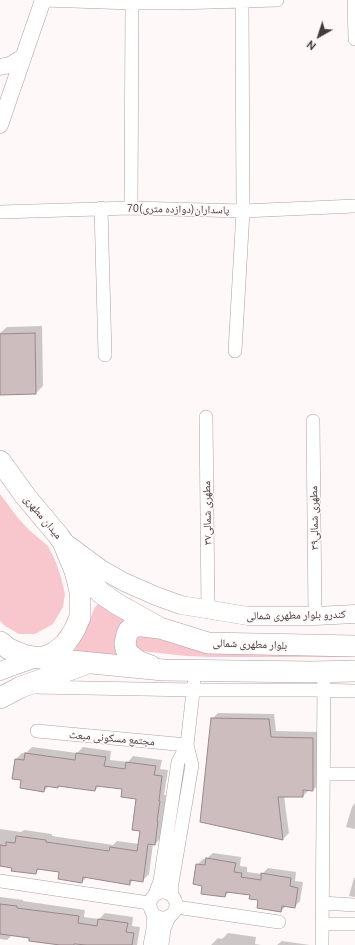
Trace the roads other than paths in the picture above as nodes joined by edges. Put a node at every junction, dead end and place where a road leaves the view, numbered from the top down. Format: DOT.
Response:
graph roads {
  1 [pos="43,0"];
  2 [pos="256,0"];
  3 [pos="277,0"];
  4 [pos="354,0"];
  5 [pos="242,1"];
  6 [pos="176,2"];
  7 [pos="132,3"];
  8 [pos="355,40"];
  9 [pos="24,57"];
  10 [pos="0,67"];
  11 [pos="0,125"];
  12 [pos="355,206"];
  13 [pos="101,208"];
  14 [pos="131,208"];
  15 [pos="243,211"];
  16 [pos="0,212"];
  17 [pos="235,351"];
  18 [pos="105,354"];
  19 [pos="206,417"];
  20 [pos="313,421"];
  21 [pos="0,461"];
  22 [pos="63,542"];
  23 [pos="208,610"];
  24 [pos="355,614"];
  25 [pos="315,616"];
  26 [pos="160,628"];
  27 [pos="0,642"];
  28 [pos="355,646"];
  29 [pos="41,658"];
  30 [pos="88,663"];
  31 [pos="163,670"];
  32 [pos="0,671"];
  33 [pos="355,671"];
  34 [pos="195,680"];
  35 [pos="324,681"];
  36 [pos="21,687"];
  37 [pos="355,691"];
  38 [pos="0,698"];
  39 [pos="37,731"];
  40 [pos="187,745"];
  41 [pos="324,774"];
  42 [pos="355,774"];
  43 [pos="170,812"];
  44 [pos="184,814"];
  45 [pos="0,881"];
  46 [pos="322,903"];
  47 [pos="152,904"];
  48 [pos="355,905"];
  49 [pos="172,906"];
  50 [pos="279,922"];
  51 [pos="322,924"];
  52 [pos="355,924"];
  53 [pos="150,945"];
  54 [pos="162,945"];
  55 [pos="322,945"];
  1 -- 7 [label="street"];
  1 -- 9 [label="street"];
  2 -- 3 [label="street"];
  2 -- 5 [label="street"];
  4 -- 8 [label="street"];
  5 -- 6 [label="street"];
  5 -- 15 [label="street"];
  6 -- 7 [label="street"];
  7 -- 14 [label="street"];
  9 -- 10 [label="street"];
  9 -- 11 [label="street"];
  12 -- 15 [label="street, 70پاسداران(دوازده متری)"];
  13 -- 14 [label="street, 70پاسداران(دوازده متری)"];
  13 -- 16 [label="street, 70پاسداران(دوازده متری)"];
  13 -- 18 [label="street"];
  14 -- 15 [label="street, 70پاسداران(دوازده متری)"];
  15 -- 17 [label="street"];
  19 -- 23 [label="street, مطهرى شمالى۳۷"];
  20 -- 25 [label="street, مطهرى شمالى۳۹"];
  21 -- 22 [label="main road, میدان مطهری"];
  22 -- 23 [label="main road, کندرو بلوار مطهری شمالی"];
  22 -- 26 [label="main road, بلوار مطهری شمالی"];
  22 -- 29 [label="main road, میدان مطهری"];
  23 -- 25 [label="main road, کندرو بلوار مطهری شمالی"];
  24 -- 25 [label="main road, کندرو بلوار مطهری شمالی"];
  26 -- 28 [label="main road, بلوار مطهری شمالی"];
  26 -- 31 [label="main road"];
  27 -- 29 [label="main road"];
  29 -- 30 [label="main road"];
  29 -- 32 [label="main road"];
  30 -- 31 [label="main road"];
  30 -- 36 [label="main road"];
  31 -- 34 [label="main road"];
  33 -- 35 [label="main road"];
  34 -- 35 [label="main road"];
  34 -- 36 [label="street"];
  34 -- 40 [label="street"];
  35 -- 37 [label="street"];
  35 -- 41 [label="street"];
  36 -- 38 [label="main road"];
  39 -- 40 [label="street, مجتمع مسکونی مبعث"];
  40 -- 43 [label="street"];
  40 -- 44 [label="street"];
  41 -- 42 [label="street"];
  41 -- 46 [label="street"];
  43 -- 44 [label="street"];
  43 -- 47 [label="street"];
  44 -- 49 [label="street"];
  45 -- 47 [label="street"];
  46 -- 48 [label="street"];
  46 -- 51 [label="street"];
  47 -- 49 [label="street"];
  47 -- 49 [label="street"];
  47 -- 53 [label="street"];
  49 -- 50 [label="street"];
  49 -- 54 [label="street"];
  51 -- 52 [label="street"];
  51 -- 55 [label="street"];
}
